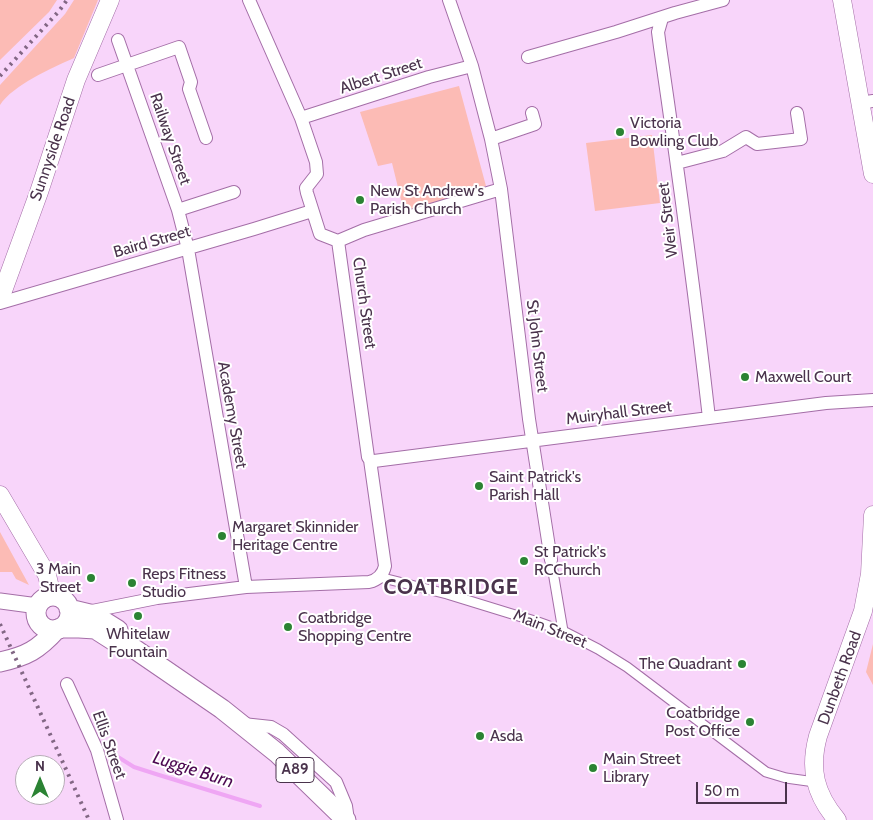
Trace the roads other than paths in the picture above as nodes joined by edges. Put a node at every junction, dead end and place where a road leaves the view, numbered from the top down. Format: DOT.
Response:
graph roads {
  1 [pos="110,0"];
  2 [pos="250,0"];
  3 [pos="449,0"];
  4 [pos="722,0"];
  5 [pos="842,0"];
  6 [pos="662,18"];
  7 [pos="118,40"];
  8 [pos="528,57"];
  9 [pos="128,65"];
  10 [pos="472,66"];
  11 [pos="98,75"];
  12 [pos="867,102"];
  13 [pos="532,113"];
  14 [pos="797,113"];
  15 [pos="301,118"];
  16 [pos="206,138"];
  17 [pos="491,139"];
  18 [pos="677,163"];
  19 [pos="873,174"];
  20 [pos="501,189"];
  21 [pos="234,192"];
  22 [pos="178,210"];
  23 [pos="312,211"];
  24 [pos="338,241"];
  25 [pos="188,249"];
  26 [pos="0,299"];
  27 [pos="0,303"];
  28 [pos="873,400"];
  29 [pos="709,418"];
  30 [pos="533,441"];
  31 [pos="370,460"];
  32 [pos="0,494"];
  33 [pos="873,515"];
  34 [pos="551,560"];
  35 [pos="379,577"];
  36 [pos="246,587"];
  37 [pos="0,601"];
  38 [pos="42,607"];
  39 [pos="77,611"];
  40 [pos="59,629"];
  41 [pos="563,631"];
  42 [pos="136,650"];
  43 [pos="0,661"];
  44 [pos="67,684"];
  45 [pos="815,782"];
  46 [pos="117,820"];
  47 [pos="347,820"];
  48 [pos="837,820"];
  1 -- 26 [label="main road, Sunnyside Road"];
  2 -- 15 [label="street, Church Street"];
  3 -- 10 [label="street, St John Street"];
  4 -- 6 [label="street"];
  5 -- 12 [label="main road"];
  6 -- 8 [label="street"];
  6 -- 18 [label="street, Weir Street"];
  7 -- 9 [label="street, Railway Street"];
  9 -- 11 [label="street"];
  9 -- 16 [label="street"];
  9 -- 22 [label="street, Railway Street"];
  10 -- 15 [label="street, Albert Street"];
  10 -- 17 [label="street, St John Street"];
  12 -- 19 [label="main road"];
  13 -- 17 [label="street"];
  14 -- 18 [label="street"];
  15 -- 23 [label="street, Church Street"];
  17 -- 20 [label="street, St John Street"];
  18 -- 29 [label="street, Weir Street"];
  20 -- 24 [label="street"];
  20 -- 30 [label="street, St John Street"];
  21 -- 22 [label="street"];
  22 -- 25 [label="street, Railway Street"];
  23 -- 24 [label="street, Church Street"];
  23 -- 25 [label="street, Baird Street"];
  24 -- 31 [label="street, Church Street"];
  25 -- 27 [label="street, Baird Street"];
  25 -- 36 [label="street, Academy Street"];
  28 -- 29 [label="street, Muiryhall Street"];
  29 -- 30 [label="street, Muiryhall Street"];
  30 -- 31 [label="street, Muiryhall Street"];
  30 -- 34 [label="street, St John Street"];
  31 -- 35 [label="street, Church Street"];
  32 -- 38 [label="main road"];
  33 -- 45 [label="main road, Dunbeth Road"];
  34 -- 41 [label="street, St John Street"];
  35 -- 36 [label="street, Main Street"];
  35 -- 41 [label="street, Main Street"];
  36 -- 39 [label="street, Main Street"];
  37 -- 38 [label="street"];
  38 -- 39 [label="main road, A89"];
  38 -- 40 [label="main road, A89"];
  38 -- 43 [label="main road"];
  39 -- 40 [label="main road"];
  39 -- 42 [label="main road, A89"];
  40 -- 42 [label="main road, A89"];
  40 -- 43 [label="main road"];
  41 -- 45 [label="street, Main Street"];
  42 -- 47 [label="main road, A89"];
  44 -- 46 [label="street, Ellis Street"];
  45 -- 48 [label="main road"];
}
